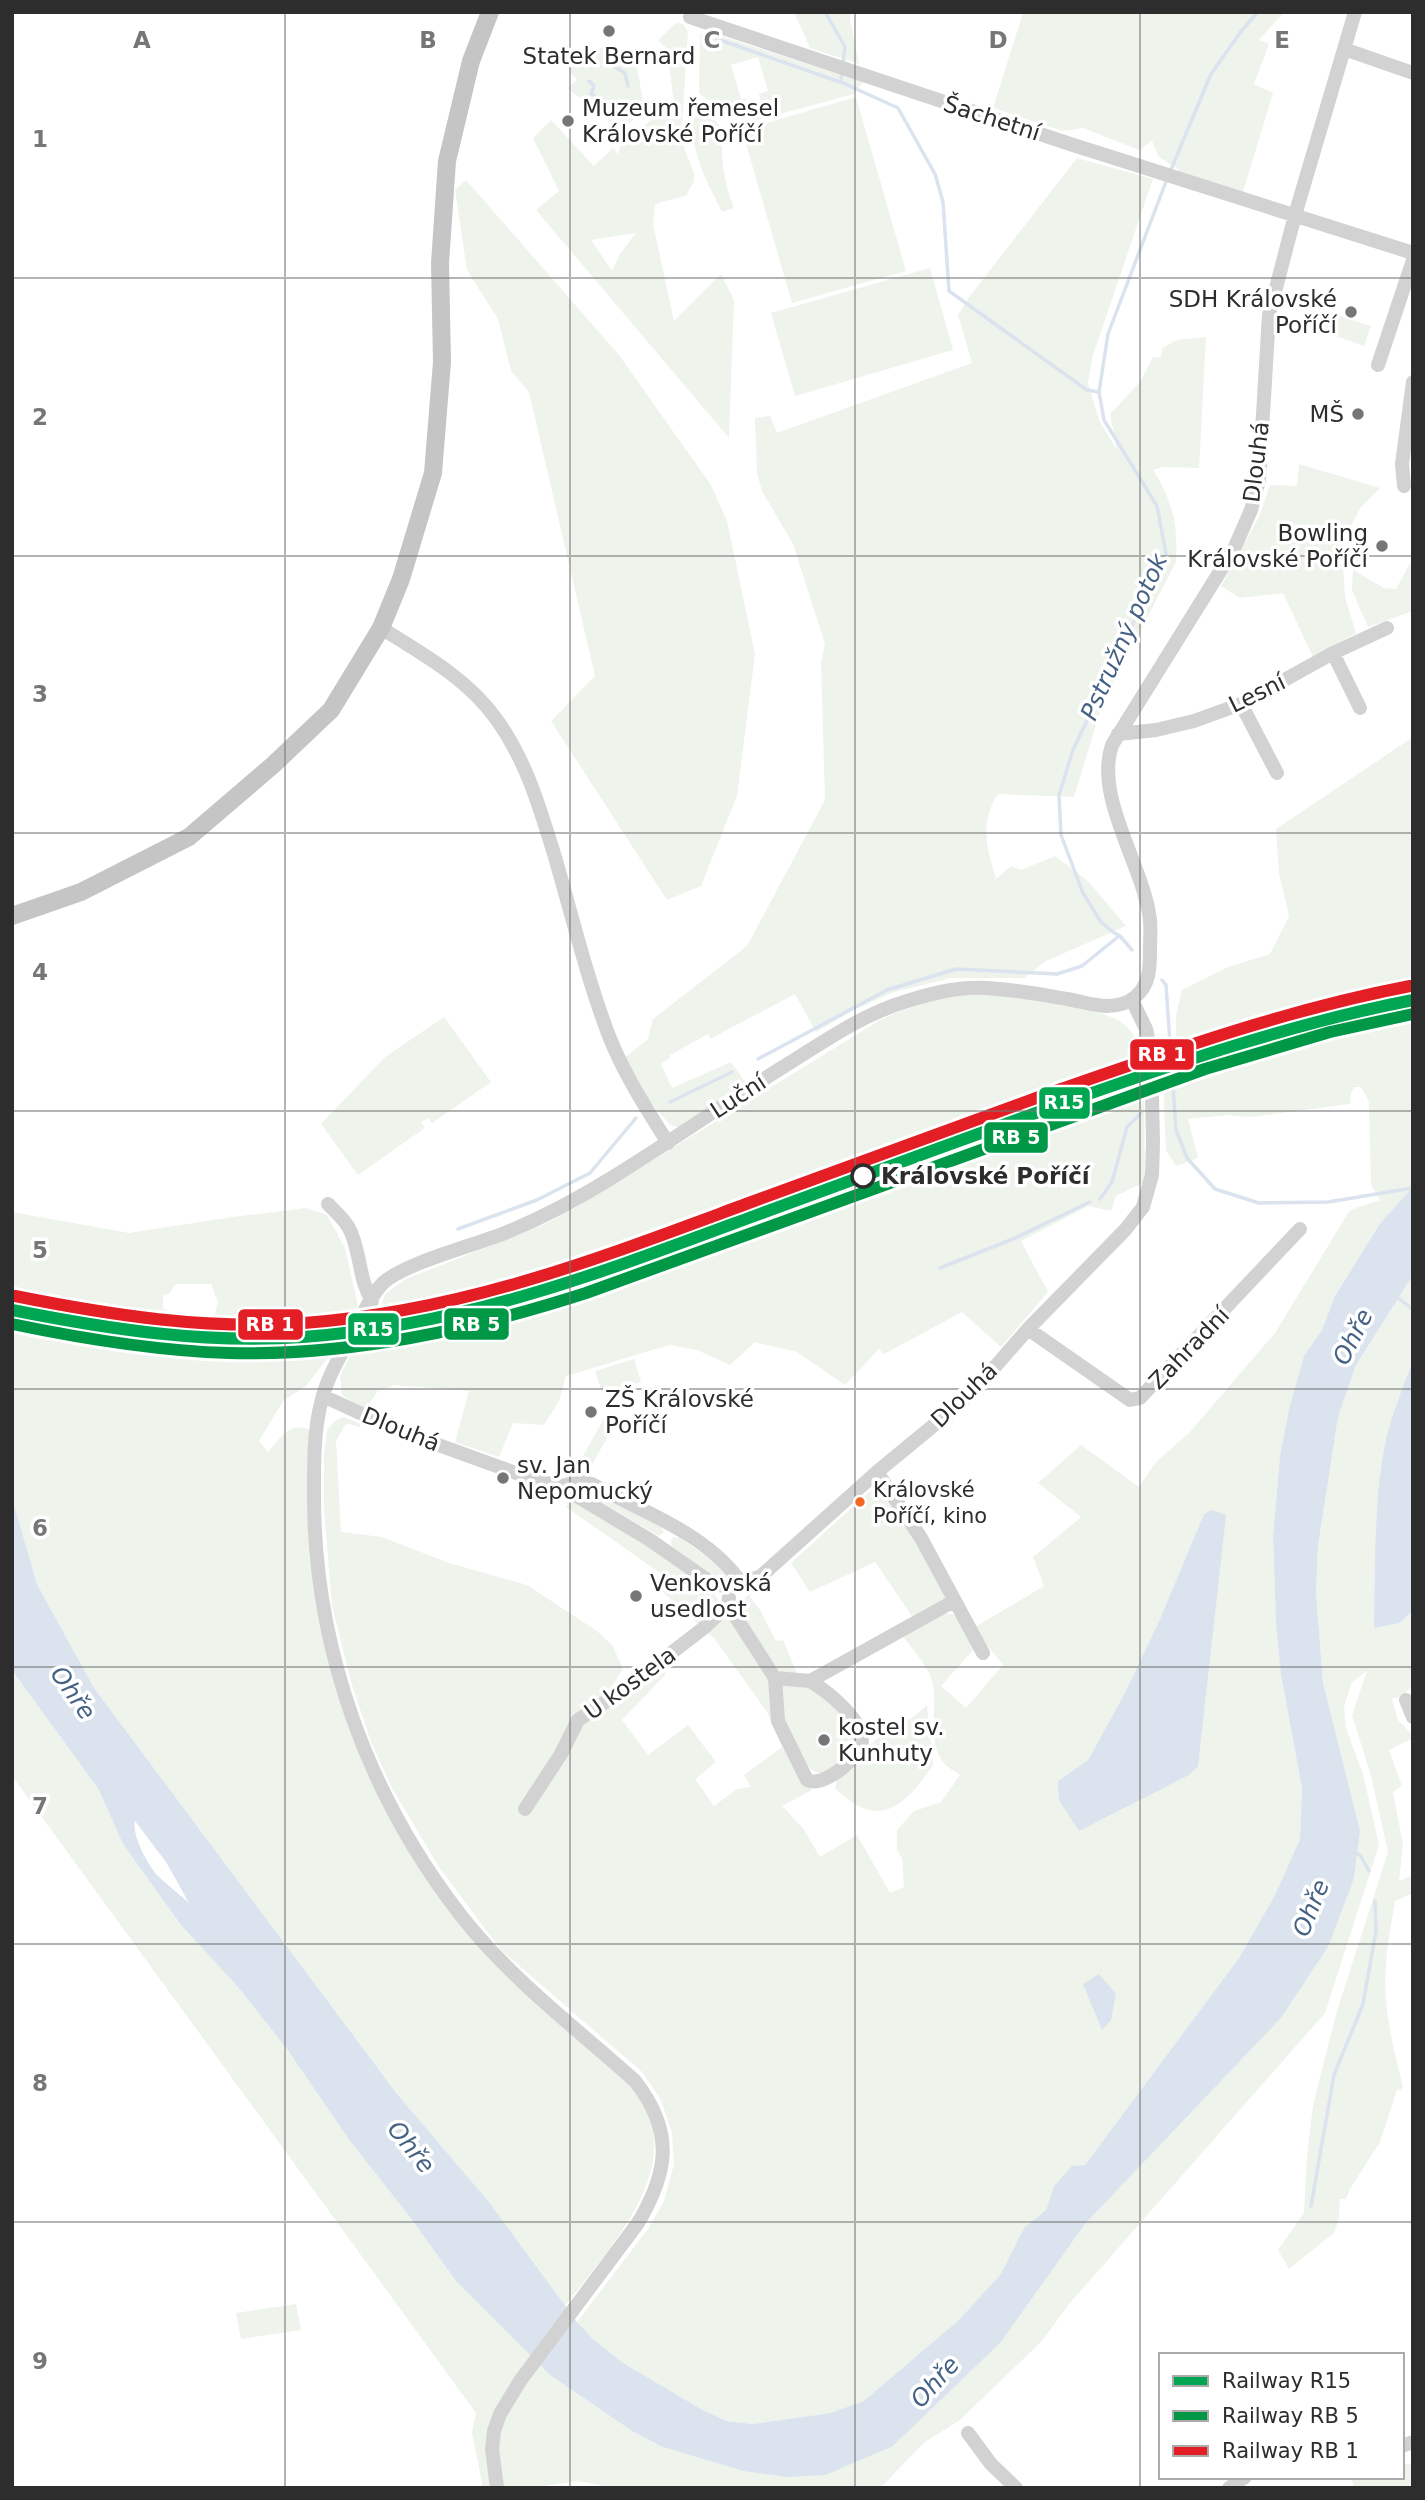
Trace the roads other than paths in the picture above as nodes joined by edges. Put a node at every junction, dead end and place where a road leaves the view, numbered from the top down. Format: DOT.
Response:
graph roads {
  1 [pos="490,12"];
  2 [pos="1355,12"];
  3 [pos="690,17"];
  4 [pos="1344,49"];
  5 [pos="1413,73"];
  6 [pos="1295,215"];
  7 [pos="1413,253"];
  8 [pos="1413,260"];
  9 [pos="1378,365"];
  10 [pos="1413,382"];
  11 [pos="1413,470"];
  12 [pos="1408,488"];
  13 [pos="381,628"];
  14 [pos="1387,628"];
  15 [pos="1333,653"];
  16 [pos="1241,704"];
  17 [pos="1360,708"];
  18 [pos="1118,734"];
  19 [pos="1278,773"];
  20 [pos="12,916"];
  21 [pos="1132,999"];
  22 [pos="668,1143"];
  23 [pos="328,1204"];
  24 [pos="1300,1229"];
  25 [pos="372,1300"];
  26 [pos="1028,1329"];
  27 [pos="323,1396"];
  28 [pos="877,1472"];
  29 [pos="559,1486"];
  30 [pos="736,1586"];
  31 [pos="954,1601"];
  32 [pos="728,1605"];
  33 [pos="983,1653"];
  34 [pos="775,1678"];
  35 [pos="810,1681"];
  36 [pos="1405,1700"];
  37 [pos="1413,1717"];
  38 [pos="525,1809"];
  39 [pos="968,2432"];
  40 [pos="497,2488"];
  41 [pos="1016,2488"];
  1 -- 13 [label="main road"];
  2 -- 4 [label="street, Dlouhá"];
  3 -- 6 [label="street, Šachetní"];
  4 -- 5 [label="street"];
  4 -- 6 [label="street, Dlouhá"];
  6 -- 7 [label="street, Šachetní"];
  6 -- 18 [label="street, Dlouhá"];
  8 -- 9 [label="street"];
  10 -- 12 [label="street"];
  11 -- 12 [label="street"];
  13 -- 20 [label="main road"];
  13 -- 22 [label="street"];
  14 -- 15 [label="street, Lesní"];
  15 -- 16 [label="street, Lesní"];
  15 -- 17 [label="street"];
  16 -- 18 [label="street, Lesní"];
  16 -- 19 [label="street"];
  18 -- 21 [label="street, Dlouhá"];
  21 -- 22 [label="street, Luční"];
  21 -- 26 [label="street, Dlouhá"];
  22 -- 25 [label="street, Luční"];
  23 -- 25 [label="street"];
  24 -- 26 [label="street, Zahradní"];
  25 -- 27 [label="street, Luční"];
  26 -- 28 [label="street, Dlouhá"];
  27 -- 29 [label="street, Dlouhá"];
  27 -- 40 [label="street, Luční"];
  28 -- 30 [label="street, Dlouhá"];
  28 -- 31 [label="street"];
  29 -- 30 [label="street, Dlouhá"];
  29 -- 30 [label="street, Dlouhá"];
  30 -- 32 [label="street"];
  31 -- 33 [label="street"];
  31 -- 35 [label="street"];
  32 -- 34 [label="street"];
  32 -- 38 [label="street, U kostela"];
  34 -- 35 [label="street"];
  34 -- 35 [label="street"];
  36 -- 37 [label="street"];
  39 -- 41 [label="street"];
}
